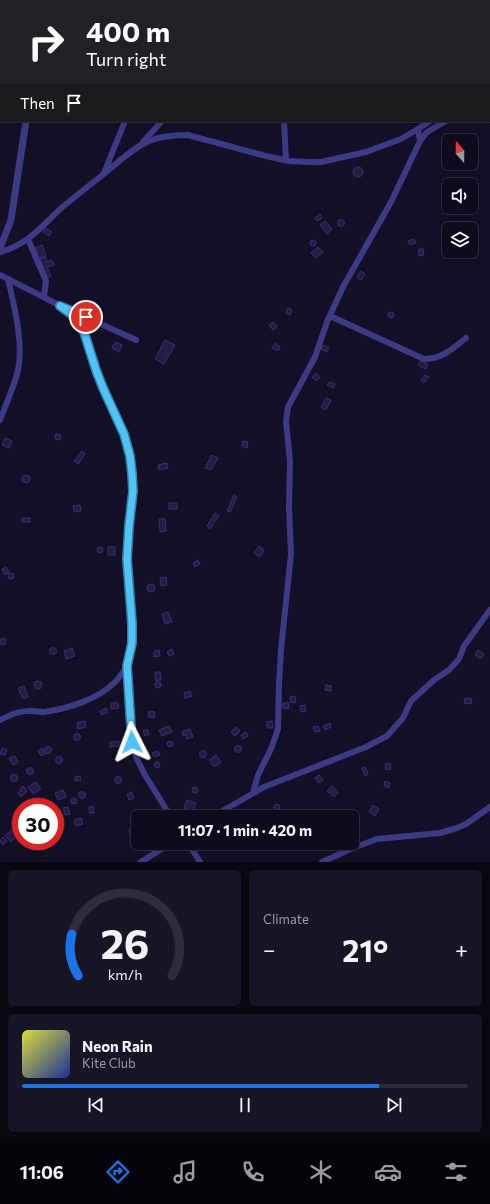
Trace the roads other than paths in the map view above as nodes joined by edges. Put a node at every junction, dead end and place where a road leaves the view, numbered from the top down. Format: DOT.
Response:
graph roads {
  1 [pos="26,122"];
  2 [pos="125,122"];
  3 [pos="161,122"];
  4 [pos="284,122"];
  5 [pos="428,122"];
  6 [pos="444,122"];
  7 [pos="418,129"];
  8 [pos="420,141"];
  9 [pos="139,147"];
  10 [pos="286,160"];
  11 [pos="103,174"];
  12 [pos="28,239"];
  13 [pos="0,248"];
  14 [pos="0,252"];
  15 [pos="0,275"];
  16 [pos="8,279"];
  17 [pos="44,296"];
  18 [pos="60,306"];
  19 [pos="330,316"];
  20 [pos="466,338"];
  21 [pos="136,340"];
  22 [pos="0,420"];
  23 [pos="490,610"];
  24 [pos="127,666"];
  25 [pos="0,720"];
  26 [pos="253,794"];
  27 [pos="490,808"];
  28 [pos="166,810"];
  29 [pos="224,810"];
  30 [pos="160,850"];
  31 [pos="192,850"];
  32 [pos="141,862"];
  33 [pos="200,862"];
  34 [pos="322,862"];
  1 -- 13 [label="street"];
  2 -- 11 [label="street"];
  3 -- 9 [label="street"];
  4 -- 10 [label="street"];
  5 -- 7 [label="street"];
  6 -- 8 [label="street"];
  7 -- 8 [label="street"];
  7 -- 10 [label="street"];
  8 -- 19 [label="street"];
  9 -- 10 [label="street"];
  9 -- 11 [label="street"];
  11 -- 12 [label="street"];
  12 -- 14 [label="street"];
  12 -- 17 [label="street"];
  15 -- 16 [label="street"];
  16 -- 17 [label="street"];
  16 -- 22 [label="street"];
  17 -- 18 [label="street"];
  18 -- 21 [label="street"];
  18 -- 24 [label="street"];
  19 -- 20 [label="street"];
  19 -- 26 [label="street"];
  23 -- 26 [label="street"];
  24 -- 25 [label="street"];
  24 -- 28 [label="street"];
  26 -- 29 [label="street"];
  27 -- 34 [label="street"];
  30 -- 32 [label="street"];
  31 -- 33 [label="street"];
}
